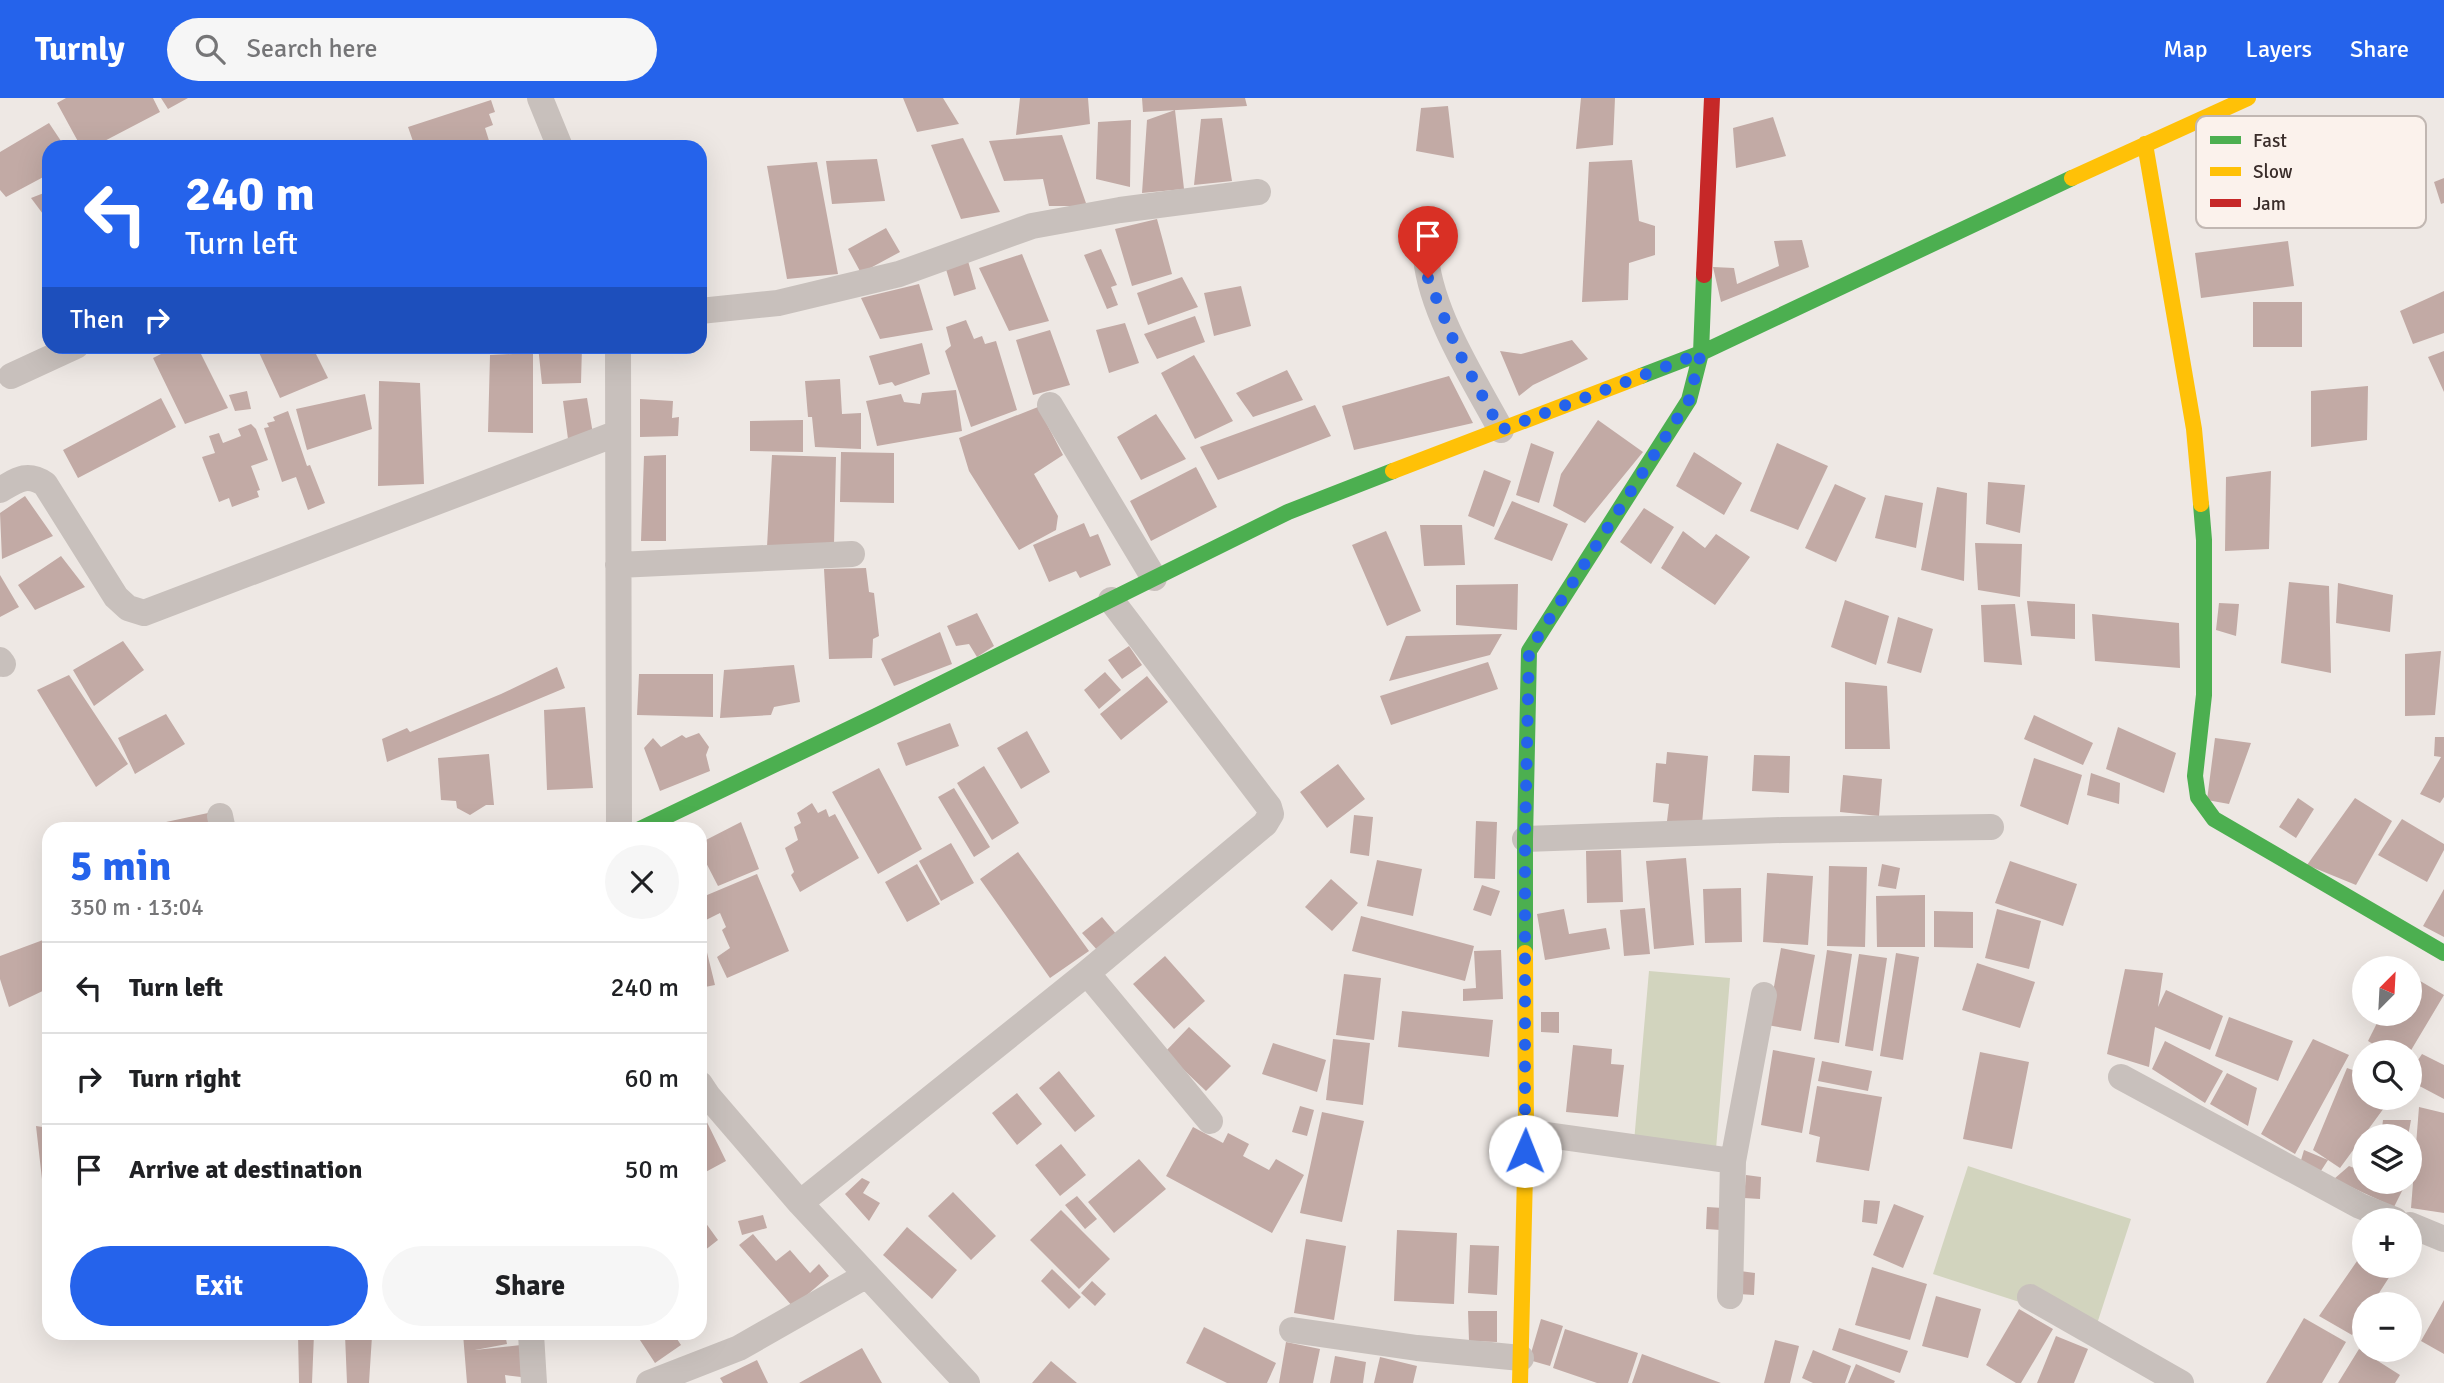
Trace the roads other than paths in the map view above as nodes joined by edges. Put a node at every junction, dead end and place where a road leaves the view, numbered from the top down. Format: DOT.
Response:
graph roads {
  1 [pos="540,98"];
  2 [pos="1712,98"];
  3 [pos="2248,98"];
  4 [pos="2208,116"];
  5 [pos="2196,121"];
  6 [pos="551,140"];
  7 [pos="2145,144"];
  8 [pos="1258,192"];
  9 [pos="1426,258"];
  10 [pos="707,310"];
  11 [pos="1701,353"];
  12 [pos="59,354"];
  13 [pos="618,354"];
  14 [pos="11,376"];
  15 [pos="1050,405"];
  16 [pos="1501,430"];
  17 [pos="618,433"];
  18 [pos="0,490"];
  19 [pos="852,554"];
  20 [pos="618,565"];
  21 [pos="1154,578"];
  22 [pos="1111,600"];
  23 [pos="619,822"];
  24 [pos="655,822"];
  25 [pos="1991,827"];
  26 [pos="1525,839"];
  27 [pos="2444,953"];
  28 [pos="1087,973"];
  29 [pos="1764,995"];
  30 [pos="2122,1077"];
  31 [pos="707,1098"];
  32 [pos="1210,1121"];
  33 [pos="1526,1132"];
  34 [pos="1733,1161"];
  35 [pos="800,1203"];
  36 [pos="2365,1208"];
  37 [pos="2422,1230"];
  38 [pos="2444,1239"];
  39 [pos="867,1275"];
  40 [pos="1730,1296"];
  41 [pos="2030,1297"];
  42 [pos="1293,1330"];
  43 [pos="531,1340"];
  44 [pos="1520,1371"];
  45 [pos="534,1383"];
  46 [pos="649,1383"];
  47 [pos="967,1383"];
  48 [pos="2181,1383"];
  1 -- 6 [label="street"];
  2 -- 11 [label="street"];
  3 -- 4 [label="street"];
  5 -- 7 [label="street"];
  7 -- 11 [label="street"];
  7 -- 27 [label="street"];
  8 -- 10 [label="street"];
  9 -- 16 [label="street"];
  11 -- 16 [label="street"];
  11 -- 26 [label="street"];
  12 -- 14 [label="street"];
  13 -- 17 [label="street"];
  15 -- 21 [label="street"];
  16 -- 21 [label="street"];
  17 -- 18 [label="street"];
  17 -- 20 [label="street"];
  19 -- 20 [label="street"];
  20 -- 23 [label="street"];
  21 -- 22 [label="street"];
  22 -- 24 [label="street"];
  22 -- 28 [label="street"];
  25 -- 26 [label="street"];
  26 -- 33 [label="street"];
  28 -- 32 [label="street"];
  28 -- 35 [label="street"];
  29 -- 34 [label="street"];
  30 -- 36 [label="street"];
  31 -- 35 [label="street"];
  33 -- 34 [label="street"];
  33 -- 44 [label="street"];
  34 -- 40 [label="street"];
  35 -- 39 [label="street"];
  37 -- 38 [label="street"];
  39 -- 46 [label="street"];
  39 -- 47 [label="street"];
  41 -- 48 [label="street"];
  42 -- 44 [label="street"];
  43 -- 45 [label="street"];
}
